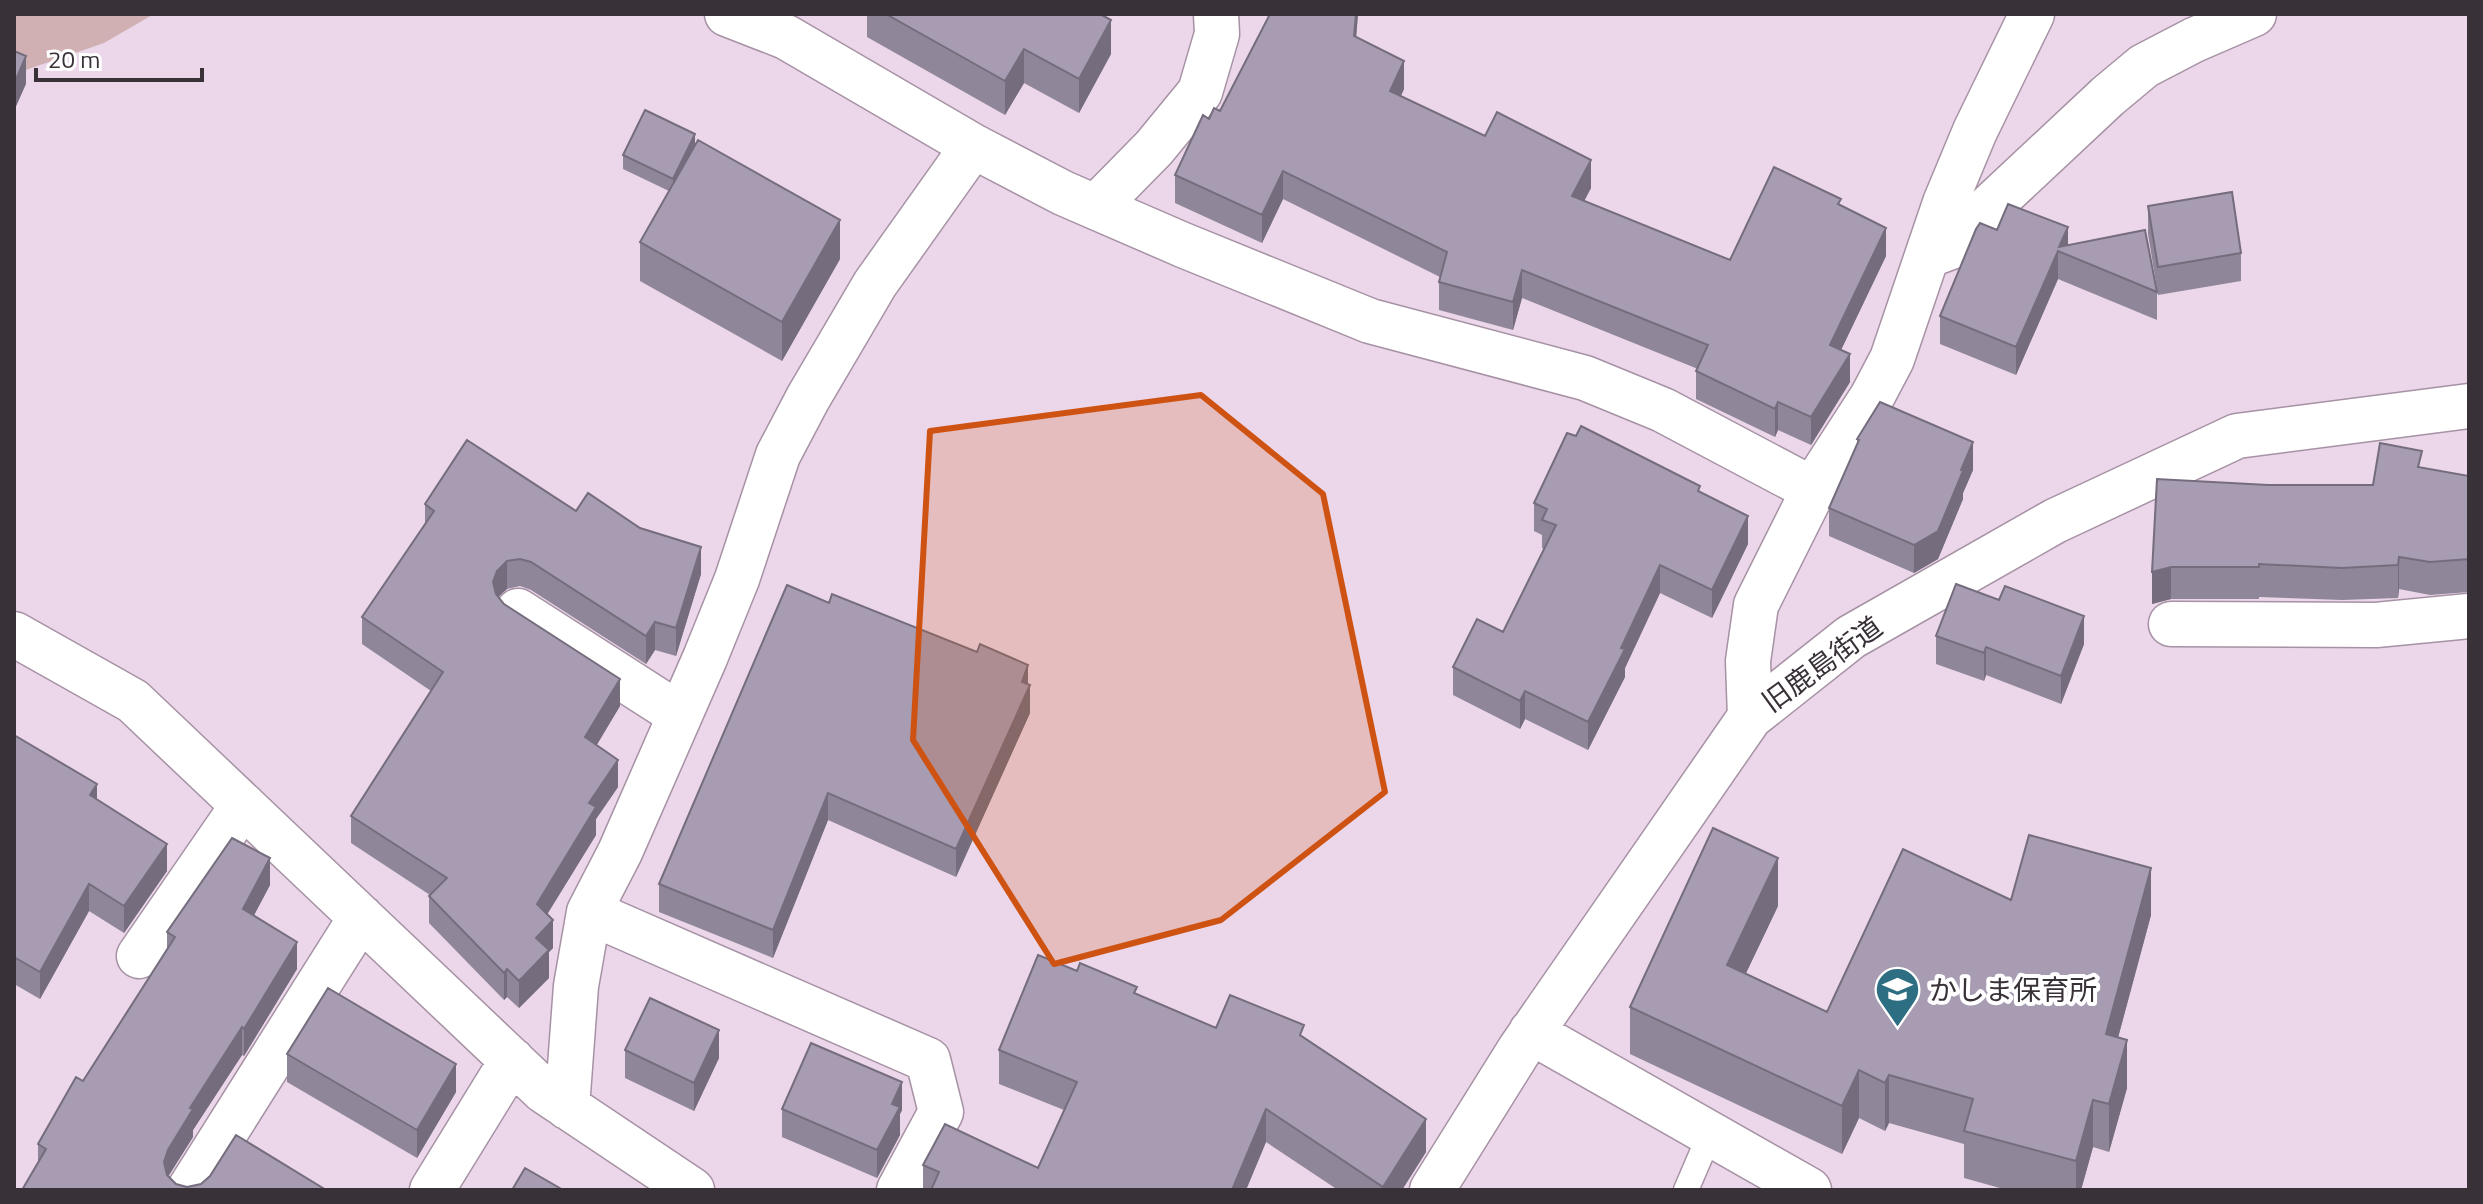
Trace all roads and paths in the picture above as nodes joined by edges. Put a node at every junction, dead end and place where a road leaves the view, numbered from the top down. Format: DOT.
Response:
graph roads {
  1 [pos="727,14"];
  2 [pos="1216,14"];
  3 [pos="2032,14"];
  4 [pos="2254,14"];
  5 [pos="973,146"];
  6 [pos="1096,207"];
  7 [pos="1927,256"];
  8 [pos="2469,406"];
  9 [pos="1814,490"];
  10 [pos="518,611"];
  11 [pos="2469,616"];
  12 [pos="2171,624"];
  13 [pos="14,634"];
  14 [pos="680,715"];
  15 [pos="1750,717"];
  16 [pos="243,805"];
  17 [pos="589,912"];
  18 [pos="361,917"];
  19 [pos="139,956"];
  20 [pos="1531,1032"];
  21 [pos="512,1060"];
  22 [pos="567,1107"];
  23 [pos="1710,1134"];
  24 [pos="189,1190"];
  25 [pos="432,1190"];
  26 [pos="692,1190"];
  27 [pos="899,1190"];
  28 [pos="1432,1190"];
  29 [pos="1686,1190"];
  30 [pos="1809,1190"];
  1 -- 5 [label="street"];
  2 -- 6 [label="street"];
  3 -- 7 [label="street"];
  4 -- 7 [label="street"];
  5 -- 6 [label="street"];
  5 -- 14 [label="street"];
  6 -- 9 [label="street"];
  7 -- 9 [label="street"];
  8 -- 15 [label="street, 旧鹿島街道"];
  9 -- 15 [label="street"];
  10 -- 14 [label="street"];
  11 -- 12 [label="street"];
  13 -- 16 [label="street"];
  14 -- 17 [label="street"];
  15 -- 20 [label="street, 旧鹿島街道"];
  16 -- 18 [label="street"];
  16 -- 19 [label="street"];
  17 -- 22 [label="street"];
  17 -- 27 [label="street"];
  18 -- 21 [label="street"];
  18 -- 24 [label="street"];
  20 -- 23 [label="street"];
  20 -- 28 [label="street, 旧鹿島街道"];
  21 -- 22 [label="street"];
  21 -- 25 [label="street"];
  22 -- 26 [label="street"];
  23 -- 29 [label="lane"];
  23 -- 30 [label="street"];
}
